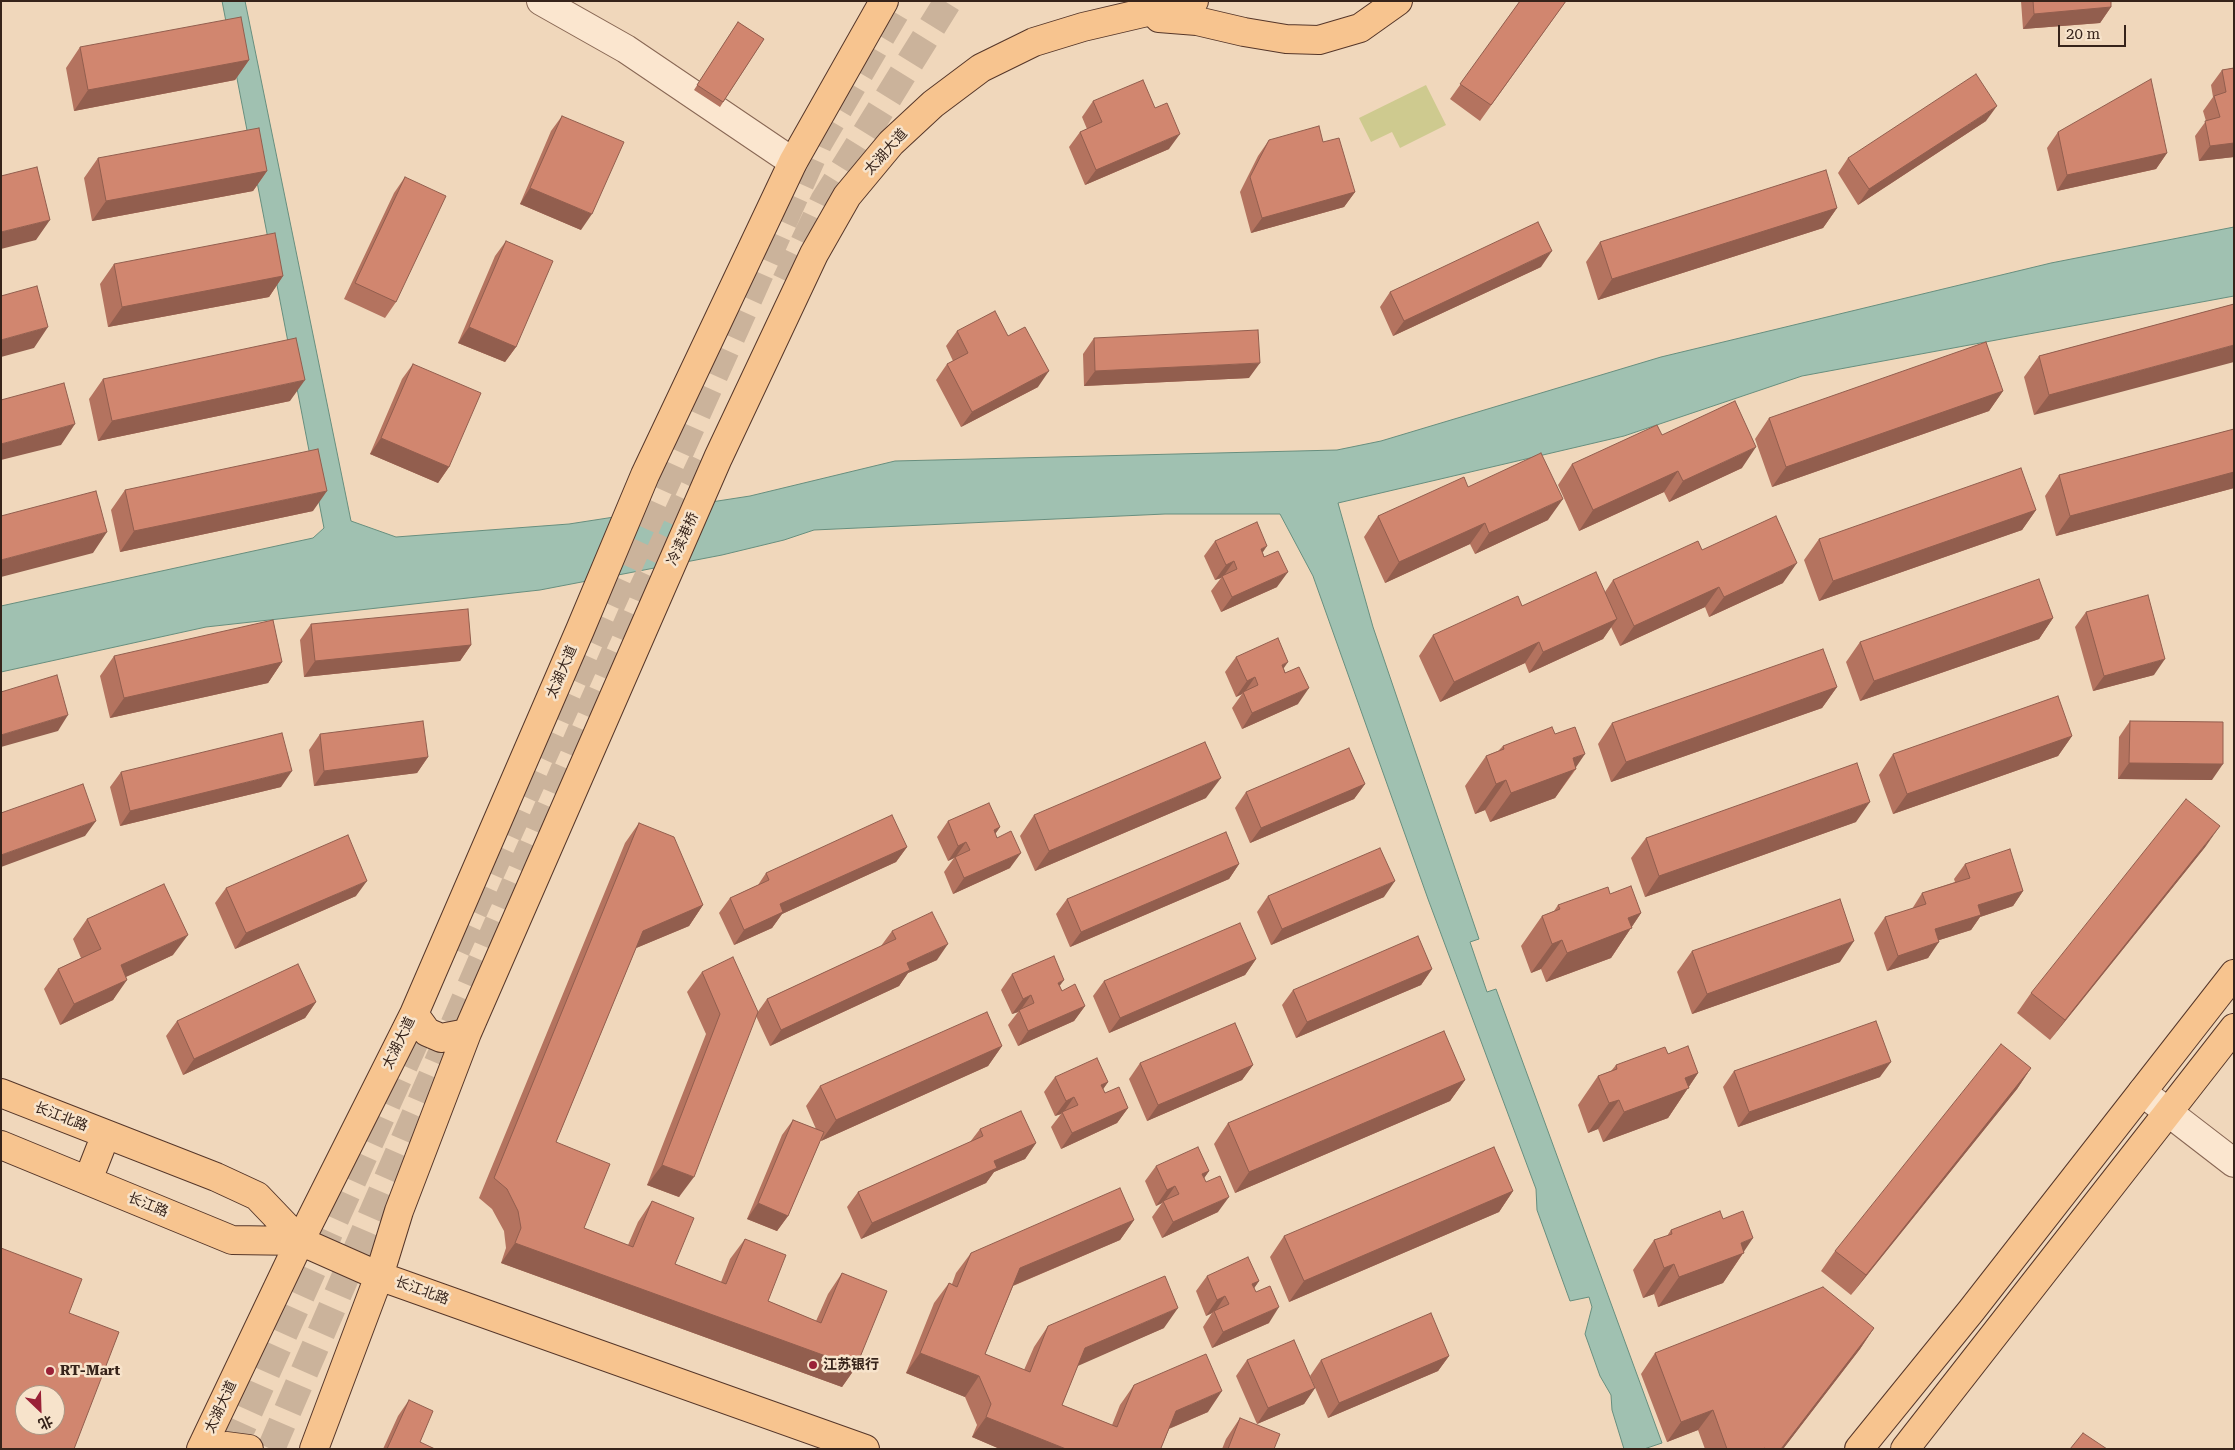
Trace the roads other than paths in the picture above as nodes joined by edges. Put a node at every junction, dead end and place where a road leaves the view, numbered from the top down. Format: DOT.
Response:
graph roads {
  1 [pos="541,1"];
  2 [pos="884,1"];
  3 [pos="1194,1"];
  4 [pos="1398,1"];
  5 [pos="1135,16"];
  6 [pos="793,162"];
  7 [pos="718,458"];
  8 [pos="2234,974"];
  9 [pos="414,1014"];
  10 [pos="2234,1028"];
  11 [pos="468,1033"];
  12 [pos="2142,1092"];
  13 [pos="1,1093"];
  14 [pos="2168,1112"];
  15 [pos="106,1134"];
  16 [pos="1,1145"];
  17 [pos="2234,1163"];
  18 [pos="88,1180"];
  19 [pos="300,1241"];
  20 [pos="379,1276"];
  21 [pos="201,1449"];
  22 [pos="222,1449"];
  23 [pos="249,1449"];
  24 [pos="314,1449"];
  25 [pos="864,1449"];
  26 [pos="1859,1449"];
  27 [pos="1904,1449"];
  1 -- 6 [label="street"];
  2 -- 6 [label="main road"];
  3 -- 5 [label="main road, 太湖大道"];
  4 -- 5 [label="main road"];
  5 -- 7 [label="main road, 太湖大道"];
  6 -- 9 [label="main road, 太湖大道"];
  7 -- 11 [label="main road, 冷渎港桥"];
  8 -- 12 [label="main road"];
  9 -- 11 [label="main road"];
  9 -- 19 [label="main road, 太湖大道"];
  10 -- 14 [label="main road"];
  11 -- 20 [label="main road"];
  12 -- 14 [label="street"];
  12 -- 26 [label="main road"];
  13 -- 15 [label="main road, 长江北路"];
  14 -- 17 [label="street"];
  14 -- 27 [label="main road"];
  15 -- 18 [label="main road"];
  15 -- 19 [label="main road, 长江北路"];
  16 -- 18 [label="main road, 长江路"];
  18 -- 19 [label="main road, 长江路"];
  19 -- 20 [label="main road, 长江北路"];
  19 -- 21 [label="main road, 太湖大道"];
  20 -- 24 [label="main road"];
  20 -- 25 [label="main road, 长江北路"];
  22 -- 23 [label="main road"];
}
